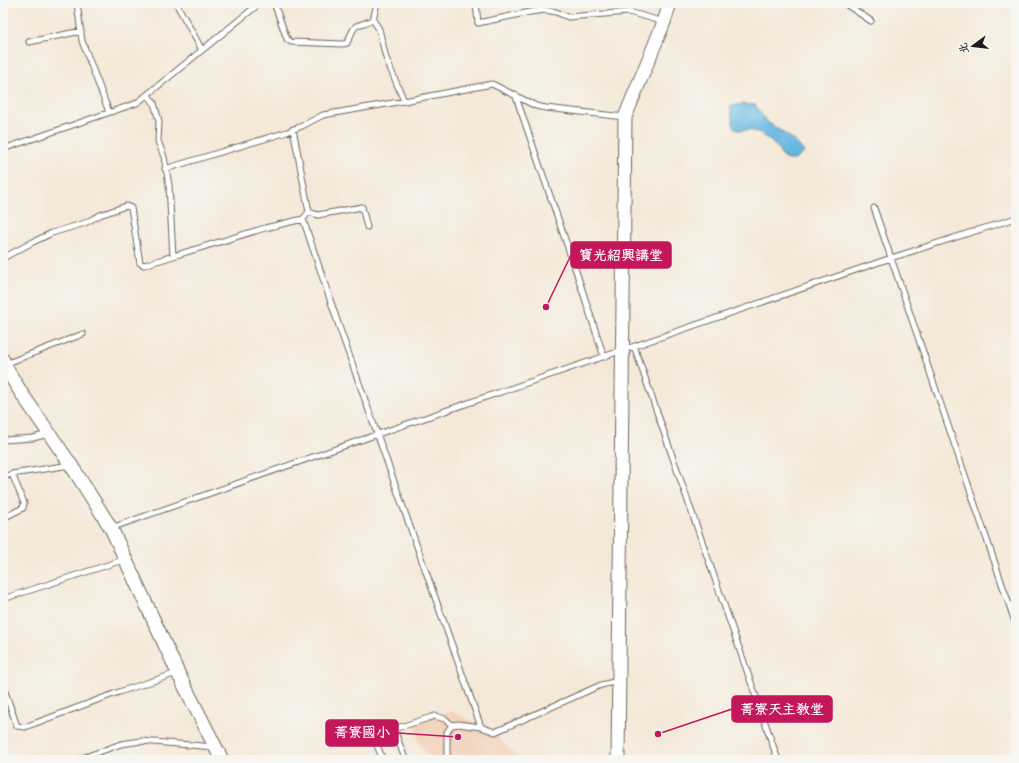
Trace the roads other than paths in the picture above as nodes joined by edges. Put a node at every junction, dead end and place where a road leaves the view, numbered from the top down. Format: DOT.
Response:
graph roads {
  1 [pos="77,3"];
  2 [pos="176,3"];
  3 [pos="260,3"];
  4 [pos="274,3"];
  5 [pos="377,3"];
  6 [pos="476,3"];
  7 [pos="670,3"];
  8 [pos="844,3"];
  9 [pos="373,20"];
  10 [pos="871,21"];
  11 [pos="664,22"];
  12 [pos="80,31"];
  13 [pos="29,42"];
  14 [pos="202,50"];
  15 [pos="514,94"];
  16 [pos="148,95"];
  17 [pos="404,102"];
  18 [pos="628,111"];
  19 [pos="108,112"];
  20 [pos="293,129"];
  21 [pos="3,149"];
  22 [pos="165,169"];
  23 [pos="874,208"];
  24 [pos="309,212"];
  25 [pos="1016,218"];
  26 [pos="303,219"];
  27 [pos="367,227"];
  28 [pos="173,256"];
  29 [pos="3,258"];
  30 [pos="891,258"];
  31 [pos="83,334"];
  32 [pos="628,348"];
  33 [pos="604,357"];
  34 [pos="3,363"];
  35 [pos="49,434"];
  36 [pos="378,434"];
  37 [pos="3,440"];
  38 [pos="72,465"];
  39 [pos="12,474"];
  40 [pos="3,477"];
  41 [pos="3,518"];
  42 [pos="112,528"];
  43 [pos="126,559"];
  44 [pos="3,599"];
  45 [pos="1016,625"];
  46 [pos="178,673"];
  47 [pos="618,680"];
  48 [pos="3,686"];
  49 [pos="452,725"];
  50 [pos="481,727"];
  51 [pos="374,738"];
  52 [pos="215,747"];
  53 [pos="404,756"];
  54 [pos="77,760"];
  55 [pos="222,760"];
  56 [pos="382,760"];
  57 [pos="447,760"];
  58 [pos="618,760"];
  59 [pos="778,760"];
  1 -- 12 [label="lane"];
  2 -- 14 [label="lane"];
  3 -- 14 [label="lane"];
  4 -- 9 [label="lane"];
  5 -- 9 [label="lane"];
  6 -- 11 [label="lane"];
  7 -- 11 [label="street"];
  8 -- 10 [label="lane"];
  9 -- 17 [label="lane"];
  11 -- 18 [label="street"];
  12 -- 13 [label="lane"];
  12 -- 19 [label="lane"];
  14 -- 16 [label="lane"];
  15 -- 17 [label="lane"];
  15 -- 18 [label="lane"];
  15 -- 33 [label="lane"];
  16 -- 19 [label="lane"];
  16 -- 22 [label="lane"];
  17 -- 20 [label="lane"];
  18 -- 32 [label="street"];
  19 -- 21 [label="lane"];
  20 -- 22 [label="lane"];
  20 -- 24 [label="lane"];
  22 -- 28 [label="lane"];
  23 -- 30 [label="lane"];
  24 -- 26 [label="lane"];
  24 -- 27 [label="lane"];
  25 -- 30 [label="lane"];
  26 -- 28 [label="lane"];
  26 -- 36 [label="lane"];
  28 -- 29 [label="lane"];
  30 -- 32 [label="lane"];
  30 -- 45 [label="lane"];
  31 -- 34 [label="lane"];
  32 -- 33 [label="lane"];
  32 -- 47 [label="street"];
  32 -- 59 [label="lane"];
  33 -- 36 [label="lane"];
  34 -- 35 [label="street"];
  35 -- 37 [label="lane"];
  35 -- 38 [label="street"];
  36 -- 42 [label="lane"];
  36 -- 50 [label="lane"];
  38 -- 39 [label="lane"];
  38 -- 42 [label="street"];
  39 -- 40 [label="lane"];
  39 -- 41 [label="lane"];
  42 -- 43 [label="street"];
  43 -- 44 [label="lane"];
  43 -- 46 [label="street"];
  46 -- 48 [label="lane"];
  46 -- 52 [label="street"];
  47 -- 50 [label="lane"];
  47 -- 58 [label="street"];
  49 -- 50 [label="lane"];
  49 -- 53 [label="lane"];
  49 -- 57 [label="lane"];
  51 -- 56 [label="lane"];
  52 -- 54 [label="lane"];
  52 -- 55 [label="street"];
}
